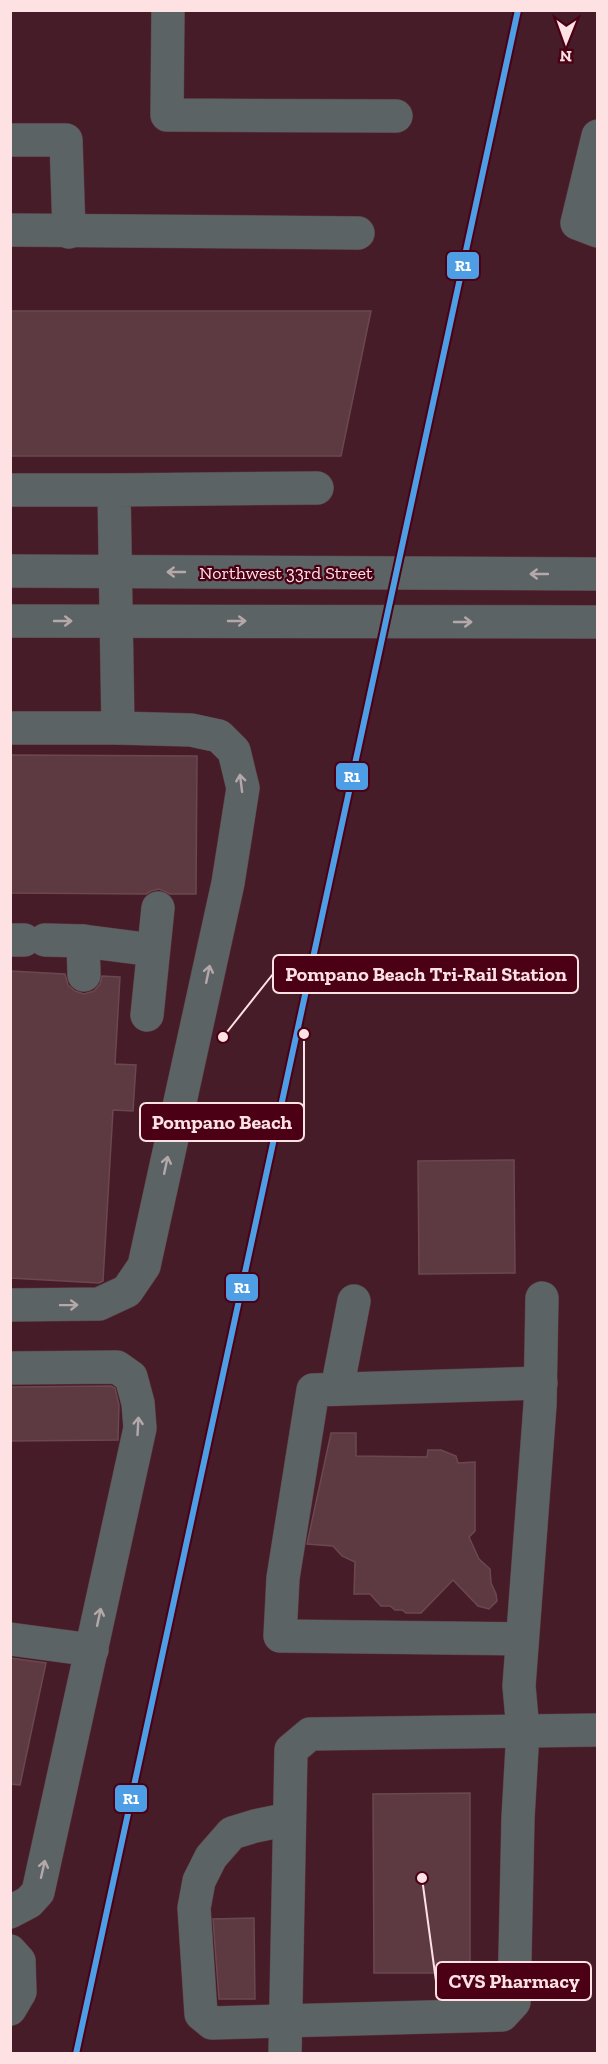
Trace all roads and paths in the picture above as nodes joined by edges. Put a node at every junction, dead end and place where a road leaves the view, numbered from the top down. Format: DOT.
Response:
graph roads {
  1 [pos="168,10"];
  2 [pos="396,116"];
  3 [pos="597,136"];
  4 [pos="10,140"];
  5 [pos="10,230"];
  6 [pos="597,231"];
  7 [pos="69,232"];
  8 [pos="358,234"];
  9 [pos="317,488"];
  10 [pos="10,490"];
  11 [pos="114,490"];
  12 [pos="10,572"];
  13 [pos="115,572"];
  14 [pos="597,574"];
  15 [pos="10,621"];
  16 [pos="116,621"];
  17 [pos="597,622"];
  18 [pos="10,728"];
  19 [pos="118,728"];
  20 [pos="158,908"];
  21 [pos="27,940"];
  22 [pos="83,941"];
  23 [pos="153,950"];
  24 [pos="84,975"];
  25 [pos="147,1014"];
  26 [pos="542,1299"];
  27 [pos="354,1301"];
  28 [pos="10,1305"];
  29 [pos="10,1368"];
  30 [pos="541,1383"];
  31 [pos="337,1389"];
  32 [pos="10,1639"];
  33 [pos="522,1639"];
  34 [pos="92,1650"];
  35 [pos="523,1730"];
  36 [pos="597,1730"];
  37 [pos="290,1819"];
  38 [pos="10,1912"];
  39 [pos="10,1951"];
  40 [pos="10,2009"];
  41 [pos="286,2021"];
  42 [pos="285,2054"];
  1 -- 2 [label="street"];
  3 -- 6 [label="street"];
  4 -- 7 [label="street"];
  5 -- 7 [label="street"];
  7 -- 8 [label="street"];
  9 -- 11 [label="street"];
  10 -- 11 [label="street"];
  11 -- 13 [label="street"];
  12 -- 13 [label="street, Northwest 33rd Street"];
  14 -- 13 [label="street, Northwest 33rd Street, one-way"];
  13 -- 16 [label="street"];
  15 -- 16 [label="street, one-way"];
  16 -- 17 [label="street, one-way"];
  16 -- 19 [label="street"];
  18 -- 19 [label="street"];
  28 -- 19 [label="street, one-way"];
  20 -- 23 [label="street"];
  21 -- 22 [label="street"];
  22 -- 23 [label="street"];
  22 -- 24 [label="street"];
  23 -- 25 [label="street"];
  26 -- 30 [label="street"];
  27 -- 31 [label="street"];
  34 -- 29 [label="street, one-way"];
  30 -- 31 [label="street"];
  30 -- 33 [label="street"];
  31 -- 33 [label="street"];
  32 -- 34 [label="street"];
  33 -- 35 [label="street"];
  38 -- 34 [label="street, one-way"];
  35 -- 36 [label="street"];
  35 -- 37 [label="street"];
  35 -- 41 [label="street"];
  37 -- 41 [label="street"];
  37 -- 41 [label="street"];
  39 -- 40 [label="street"];
  41 -- 42 [label="street"];
}
